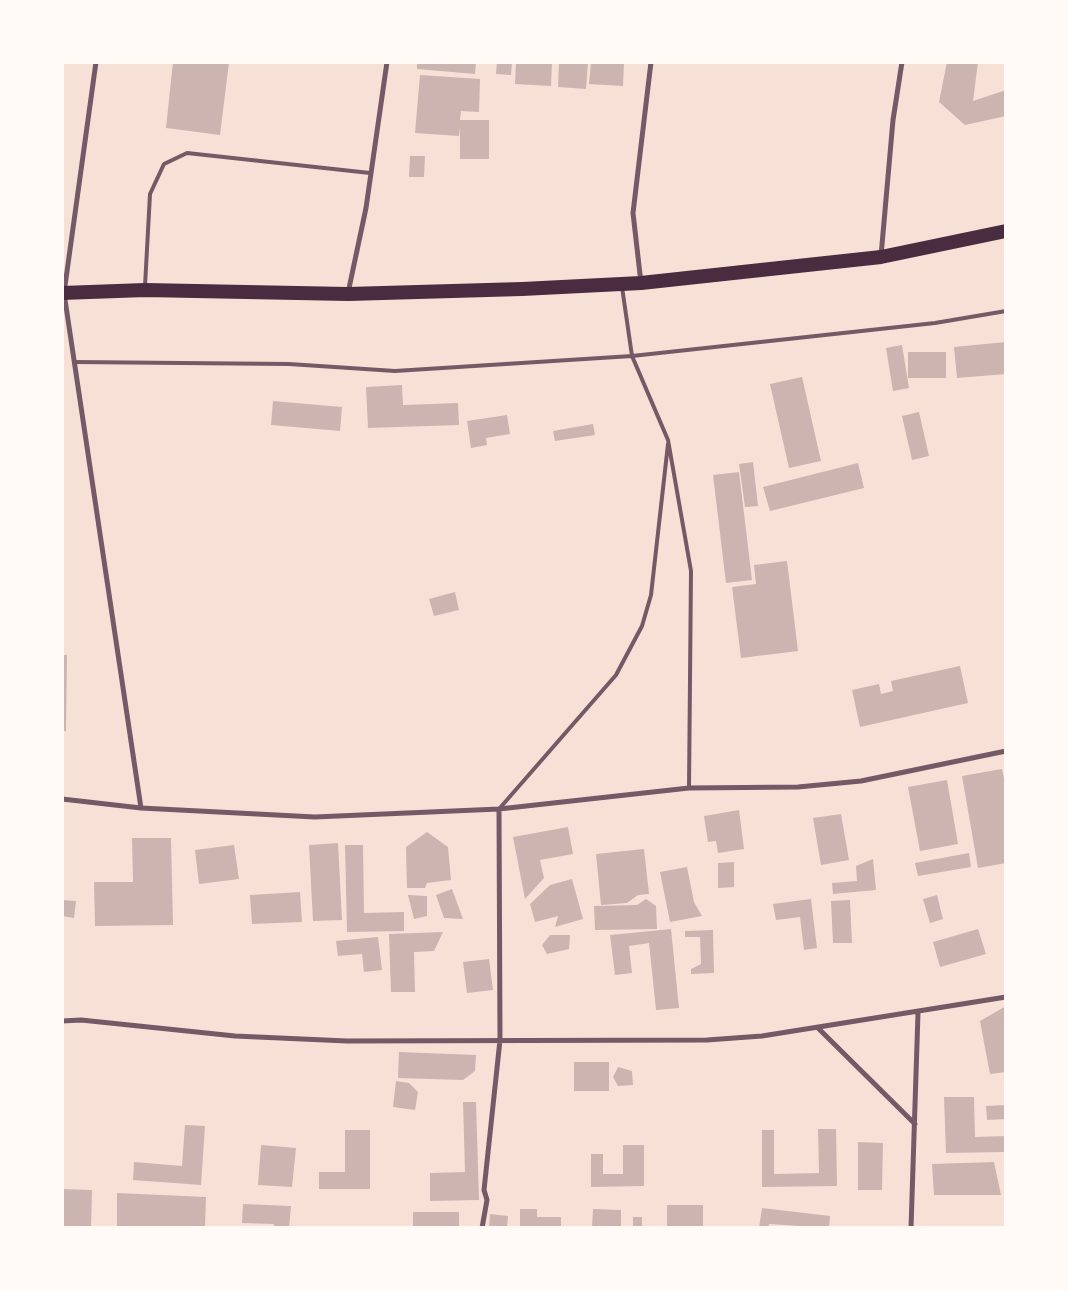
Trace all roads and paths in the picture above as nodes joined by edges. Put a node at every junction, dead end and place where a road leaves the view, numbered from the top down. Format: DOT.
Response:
graph roads {
  1 [pos="96,62"];
  2 [pos="387,62"];
  3 [pos="651,62"];
  4 [pos="902,62"];
  5 [pos="370,173"];
  6 [pos="1006,230"];
  7 [pos="881,257"];
  8 [pos="622,283"];
  9 [pos="641,283"];
  10 [pos="145,290"];
  11 [pos="63,293"];
  12 [pos="348,294"];
  13 [pos="1006,311"];
  14 [pos="632,356"];
  15 [pos="74,362"];
  16 [pos="668,440"];
  17 [pos="1006,751"];
  18 [pos="689,788"];
  19 [pos="62,799"];
  20 [pos="141,808"];
  21 [pos="499,809"];
  22 [pos="1006,998"];
  23 [pos="918,1013"];
  24 [pos="62,1021"];
  25 [pos="818,1028"];
  26 [pos="500,1040"];
  27 [pos="914,1124"];
  28 [pos="482,1228"];
  29 [pos="911,1228"];
  1 -- 11 [label="street"];
  2 -- 5 [label="street"];
  3 -- 9 [label="street"];
  4 -- 7 [label="street"];
  5 -- 10 [label="lane"];
  5 -- 12 [label="street"];
  6 -- 7 [label="highway"];
  7 -- 9 [label="highway"];
  8 -- 9 [label="highway"];
  8 -- 12 [label="highway"];
  8 -- 14 [label="lane"];
  10 -- 11 [label="highway"];
  10 -- 12 [label="highway"];
  11 -- 15 [label="street"];
  13 -- 14 [label="lane"];
  14 -- 15 [label="lane"];
  14 -- 16 [label="lane"];
  15 -- 20 [label="street"];
  16 -- 18 [label="lane"];
  16 -- 21 [label="lane"];
  17 -- 18 [label="street"];
  18 -- 21 [label="street"];
  19 -- 20 [label="street"];
  20 -- 21 [label="street"];
  21 -- 26 [label="street"];
  22 -- 23 [label="street"];
  23 -- 25 [label="street"];
  23 -- 27 [label="street"];
  24 -- 26 [label="street"];
  25 -- 26 [label="street"];
  25 -- 27 [label="street"];
  26 -- 28 [label="street"];
  27 -- 29 [label="street"];
}
